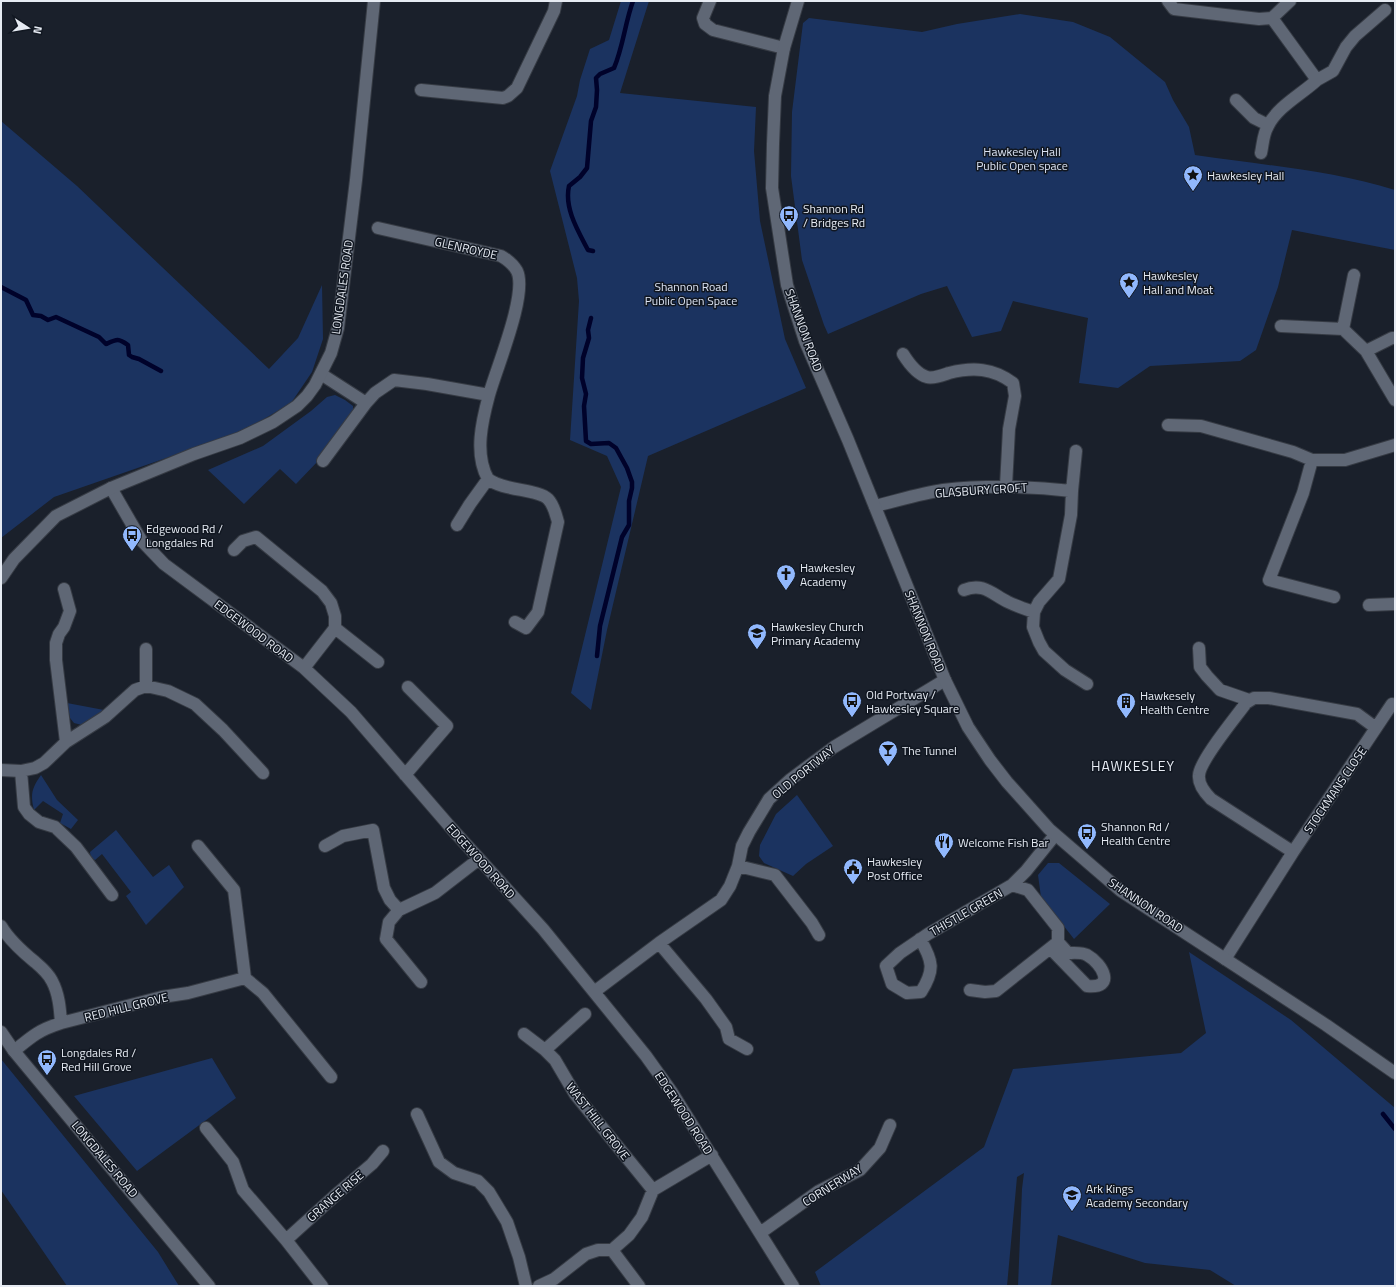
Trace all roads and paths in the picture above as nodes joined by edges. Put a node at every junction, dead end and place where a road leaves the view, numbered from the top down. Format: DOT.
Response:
graph roads {
  1 [pos="374,1"];
  2 [pos="556,1"];
  3 [pos="710,1"];
  4 [pos="798,1"];
  5 [pos="1168,1"];
  6 [pos="1290,1"];
  7 [pos="1385,10"];
  8 [pos="1272,18"];
  9 [pos="784,48"];
  10 [pos="1318,80"];
  11 [pos="421,90"];
  12 [pos="1236,100"];
  13 [pos="1268,125"];
  14 [pos="1262,153"];
  15 [pos="378,228"];
  16 [pos="1354,275"];
  17 [pos="1281,326"];
  18 [pos="1343,329"];
  19 [pos="1395,338"];
  20 [pos="1366,351"];
  21 [pos="903,354"];
  22 [pos="321,374"];
  23 [pos="489,395"];
  24 [pos="1395,400"];
  25 [pos="366,403"];
  26 [pos="1168,425"];
  27 [pos="1395,445"];
  28 [pos="1076,451"];
  29 [pos="1312,460"];
  30 [pos="323,461"];
  31 [pos="488,479"];
  32 [pos="1006,486"];
  33 [pos="111,488"];
  34 [pos="1072,491"];
  35 [pos="875,506"];
  36 [pos="457,525"];
  37 [pos="234,550"];
  38 [pos="1,578"];
  39 [pos="64,589"];
  40 [pos="964,590"];
  41 [pos="1334,596"];
  42 [pos="1395,604"];
  43 [pos="1369,605"];
  44 [pos="1034,612"];
  45 [pos="515,622"];
  46 [pos="335,628"];
  47 [pos="1199,648"];
  48 [pos="146,649"];
  49 [pos="378,662"];
  50 [pos="304,668"];
  51 [pos="945,680"];
  52 [pos="1087,684"];
  53 [pos="146,686"];
  54 [pos="408,687"];
  55 [pos="1249,700"];
  56 [pos="1392,704"];
  57 [pos="1376,728"];
  58 [pos="66,742"];
  59 [pos="1,770"];
  60 [pos="21,771"];
  61 [pos="262,773"];
  62 [pos="405,776"];
  63 [pos="1055,835"];
  64 [pos="198,846"];
  65 [pos="325,846"];
  66 [pos="1293,852"];
  67 [pos="479,859"];
  68 [pos="738,866"];
  69 [pos="1012,885"];
  70 [pos="112,895"];
  71 [pos="399,910"];
  72 [pos="1,926"];
  73 [pos="819,935"];
  74 [pos="920,939"];
  75 [pos="659,943"];
  76 [pos="1225,959"];
  77 [pos="245,978"];
  78 [pos="421,982"];
  79 [pos="970,990"];
  80 [pos="594,992"];
  81 [pos="585,1014"];
  82 [pos="61,1023"];
  83 [pos="1,1032"];
  84 [pos="524,1034"];
  85 [pos="747,1049"];
  86 [pos="545,1050"];
  87 [pos="14,1051"];
  88 [pos="1395,1073"];
  89 [pos="331,1077"];
  90 [pos="417,1114"];
  91 [pos="890,1125"];
  92 [pos="206,1128"];
  93 [pos="383,1151"];
  94 [pos="712,1155"];
  95 [pos="653,1190"];
  96 [pos="760,1233"];
  97 [pos="286,1240"];
  98 [pos="612,1250"];
  99 [pos="209,1286"];
  100 [pos="322,1286"];
  101 [pos="526,1286"];
  102 [pos="539,1286"];
  103 [pos="639,1286"];
  104 [pos="793,1286"];
  1 -- 22 [label="street, LONGDALES ROAD"];
  2 -- 11 [label="street"];
  3 -- 9 [label="street"];
  4 -- 9 [label="street, SHANNON ROAD"];
  5 -- 8 [label="street"];
  6 -- 8 [label="street"];
  7 -- 10 [label="street"];
  8 -- 10 [label="street"];
  9 -- 35 [label="street, SHANNON ROAD"];
  10 -- 13 [label="street"];
  12 -- 13 [label="street"];
  13 -- 14 [label="street"];
  15 -- 23 [label="street, GLENROYDE"];
  16 -- 18 [label="street"];
  17 -- 18 [label="street"];
  18 -- 20 [label="street"];
  19 -- 20 [label="street"];
  20 -- 24 [label="street"];
  21 -- 32 [label="street"];
  22 -- 25 [label="street"];
  22 -- 33 [label="street, LONGDALES ROAD"];
  23 -- 25 [label="street"];
  23 -- 31 [label="street, GLENROYDE"];
  25 -- 30 [label="street"];
  26 -- 29 [label="street"];
  27 -- 29 [label="street"];
  28 -- 34 [label="street"];
  29 -- 41 [label="street"];
  31 -- 36 [label="street"];
  31 -- 45 [label="street"];
  32 -- 34 [label="street, GLASBURY CROFT"];
  32 -- 35 [label="street, GLASBURY CROFT"];
  33 -- 38 [label="street, LONGDALES ROAD"];
  33 -- 50 [label="street, EDGEWOOD ROAD"];
  34 -- 44 [label="street"];
  35 -- 51 [label="street, SHANNON ROAD"];
  37 -- 46 [label="street"];
  39 -- 58 [label="street"];
  40 -- 44 [label="street"];
  42 -- 43 [label="street"];
  44 -- 52 [label="street"];
  46 -- 49 [label="street"];
  46 -- 50 [label="street"];
  47 -- 55 [label="street"];
  48 -- 53 [label="street"];
  50 -- 62 [label="street, EDGEWOOD ROAD"];
  51 -- 63 [label="street, SHANNON ROAD"];
  51 -- 68 [label="street, OLD PORTWAY"];
  53 -- 58 [label="street"];
  53 -- 61 [label="street"];
  54 -- 62 [label="street"];
  55 -- 57 [label="street"];
  55 -- 66 [label="street"];
  56 -- 57 [label="street, STOCKMANS CLOSE"];
  57 -- 66 [label="street, STOCKMANS CLOSE"];
  58 -- 60 [label="street"];
  59 -- 60 [label="street"];
  60 -- 70 [label="street"];
  62 -- 67 [label="street, EDGEWOOD ROAD"];
  63 -- 69 [label="street, THISTLE GREEN"];
  63 -- 76 [label="street, SHANNON ROAD"];
  64 -- 77 [label="street"];
  65 -- 71 [label="street"];
  66 -- 76 [label="street, STOCKMANS CLOSE"];
  67 -- 71 [label="street"];
  67 -- 80 [label="street, EDGEWOOD ROAD"];
  68 -- 73 [label="street"];
  68 -- 75 [label="street, OLD PORTWAY"];
  69 -- 74 [label="street, THISTLE GREEN"];
  69 -- 79 [label="street, THISTLE GREEN"];
  71 -- 78 [label="street"];
  72 -- 82 [label="street"];
  74 -- 74 [label="street, THISTLE GREEN"];
  75 -- 80 [label="street, OLD PORTWAY"];
  75 -- 85 [label="street"];
  76 -- 88 [label="street, SHANNON ROAD"];
  77 -- 82 [label="street, RED HILL GROVE"];
  77 -- 89 [label="street"];
  80 -- 94 [label="street, EDGEWOOD ROAD"];
  81 -- 86 [label="street"];
  82 -- 87 [label="street, RED HILL GROVE"];
  83 -- 87 [label="street, LONGDALES ROAD"];
  84 -- 86 [label="street, WAST HILL GROVE"];
  86 -- 95 [label="street, WAST HILL GROVE"];
  87 -- 99 [label="street, LONGDALES ROAD"];
  90 -- 101 [label="street"];
  91 -- 96 [label="street, CORNERWAY"];
  92 -- 97 [label="street"];
  93 -- 97 [label="street, GRANGE RISE"];
  94 -- 95 [label="street"];
  94 -- 96 [label="street, EDGEWOOD ROAD"];
  95 -- 98 [label="street"];
  96 -- 104 [label="street, EDGEWOOD ROAD"];
  97 -- 100 [label="street"];
  98 -- 102 [label="street"];
  98 -- 103 [label="street"];
}
